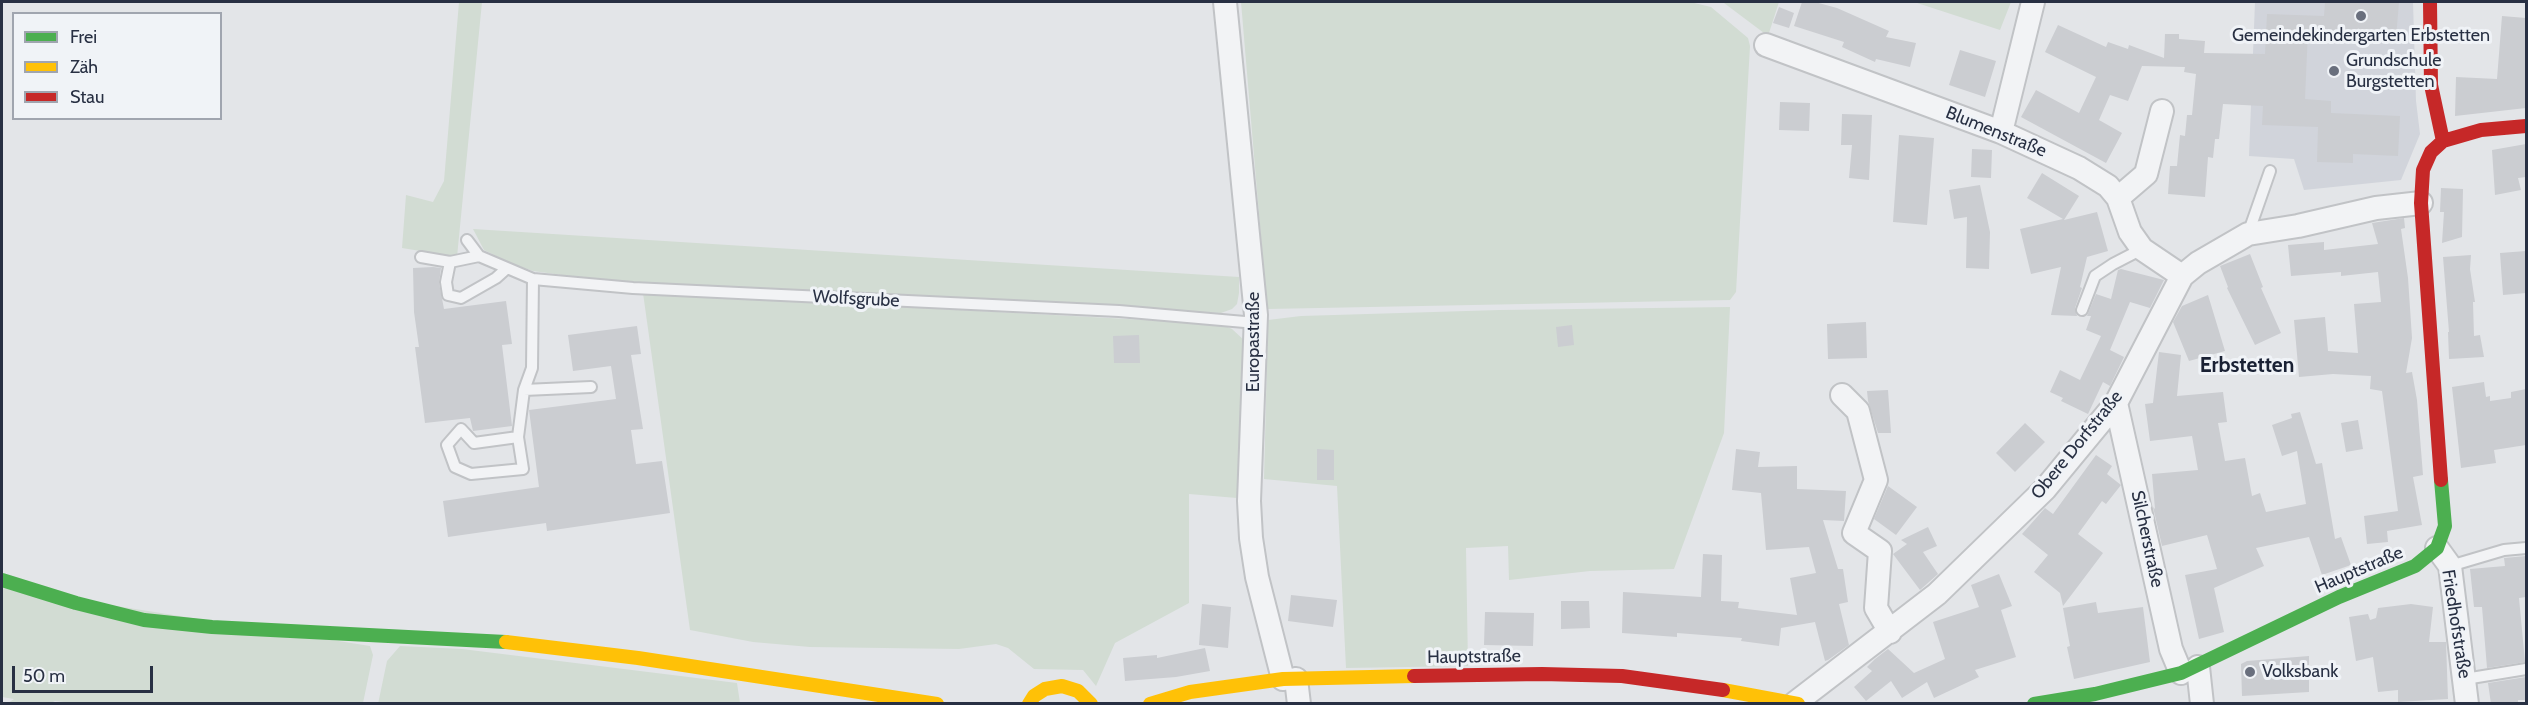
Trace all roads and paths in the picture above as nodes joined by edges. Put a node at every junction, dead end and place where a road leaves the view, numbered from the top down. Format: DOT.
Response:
graph roads {
  1 [pos="1225,2"];
  2 [pos="2033,2"];
  3 [pos="2430,2"];
  4 [pos="1767,45"];
  5 [pos="2162,111"];
  6 [pos="2526,126"];
  7 [pos="2001,132"];
  8 [pos="2444,141"];
  9 [pos="2270,171"];
  10 [pos="2118,198"];
  11 [pos="2421,203"];
  12 [pos="2248,234"];
  13 [pos="468,240"];
  14 [pos="2142,249"];
  15 [pos="479,256"];
  16 [pos="421,257"];
  17 [pos="450,262"];
  18 [pos="506,269"];
  19 [pos="2182,276"];
  20 [pos="533,279"];
  21 [pos="2082,310"];
  22 [pos="1256,323"];
  23 [pos="591,387"];
  24 [pos="524,390"];
  25 [pos="1842,395"];
  26 [pos="2116,403"];
  27 [pos="518,437"];
  28 [pos="2437,548"];
  29 [pos="2526,548"];
  30 [pos="2450,566"];
  31 [pos="2,579"];
  32 [pos="1890,632"];
  33 [pos="2526,669"];
  34 [pos="2189,670"];
  35 [pos="1289,679"];
  36 [pos="2465,679"];
  37 [pos="1797,703"];
  38 [pos="937,704"];
  39 [pos="1029,704"];
  40 [pos="1091,704"];
  41 [pos="1150,704"];
  42 [pos="1299,704"];
  43 [pos="2034,704"];
  44 [pos="2202,704"];
  45 [pos="2467,704"];
  1 -- 22 [label="street, Europastraße"];
  2 -- 7 [label="street"];
  3 -- 8 [label="street"];
  4 -- 7 [label="street, Blumenstraße"];
  5 -- 10 [label="street"];
  6 -- 8 [label="street"];
  7 -- 10 [label="street, Blumenstraße"];
  8 -- 11 [label="street"];
  9 -- 12 [label="lane"];
  10 -- 14 [label="street, Blumenstraße"];
  11 -- 12 [label="street, Obere Dorfstraße"];
  11 -- 28 [label="street"];
  12 -- 19 [label="street, Obere Dorfstraße"];
  13 -- 15 [label="lane, Wolfsgrube"];
  14 -- 19 [label="street, Blumenstraße"];
  14 -- 21 [label="lane"];
  15 -- 17 [label="lane"];
  15 -- 18 [label="lane, Wolfsgrube"];
  16 -- 17 [label="lane"];
  17 -- 18 [label="lane"];
  18 -- 20 [label="lane, Wolfsgrube"];
  19 -- 26 [label="street, Obere Dorfstraße"];
  20 -- 22 [label="lane, Wolfsgrube"];
  20 -- 24 [label="lane"];
  22 -- 35 [label="street, Europastraße"];
  23 -- 24 [label="lane"];
  24 -- 27 [label="lane"];
  25 -- 32 [label="street"];
  26 -- 32 [label="street, Obere Dorfstraße"];
  26 -- 34 [label="street, Silcherstraße"];
  27 -- 27 [label="lane"];
  28 -- 30 [label="street, Friedhofstraße"];
  28 -- 34 [label="street, Hauptstraße"];
  29 -- 30 [label="lane"];
  30 -- 36 [label="street, Friedhofstraße"];
  31 -- 38 [label="street"];
  32 -- 37 [label="street, Obere Dorfstraße"];
  33 -- 36 [label="lane"];
  34 -- 43 [label="street, Hauptstraße"];
  34 -- 44 [label="street, Silcherstraße"];
  35 -- 37 [label="street, Hauptstraße"];
  35 -- 41 [label="street, Hauptstraße"];
  35 -- 42 [label="street, Europastraße"];
  36 -- 45 [label="street, Friedhofstraße"];
  39 -- 40 [label="street"];
}
